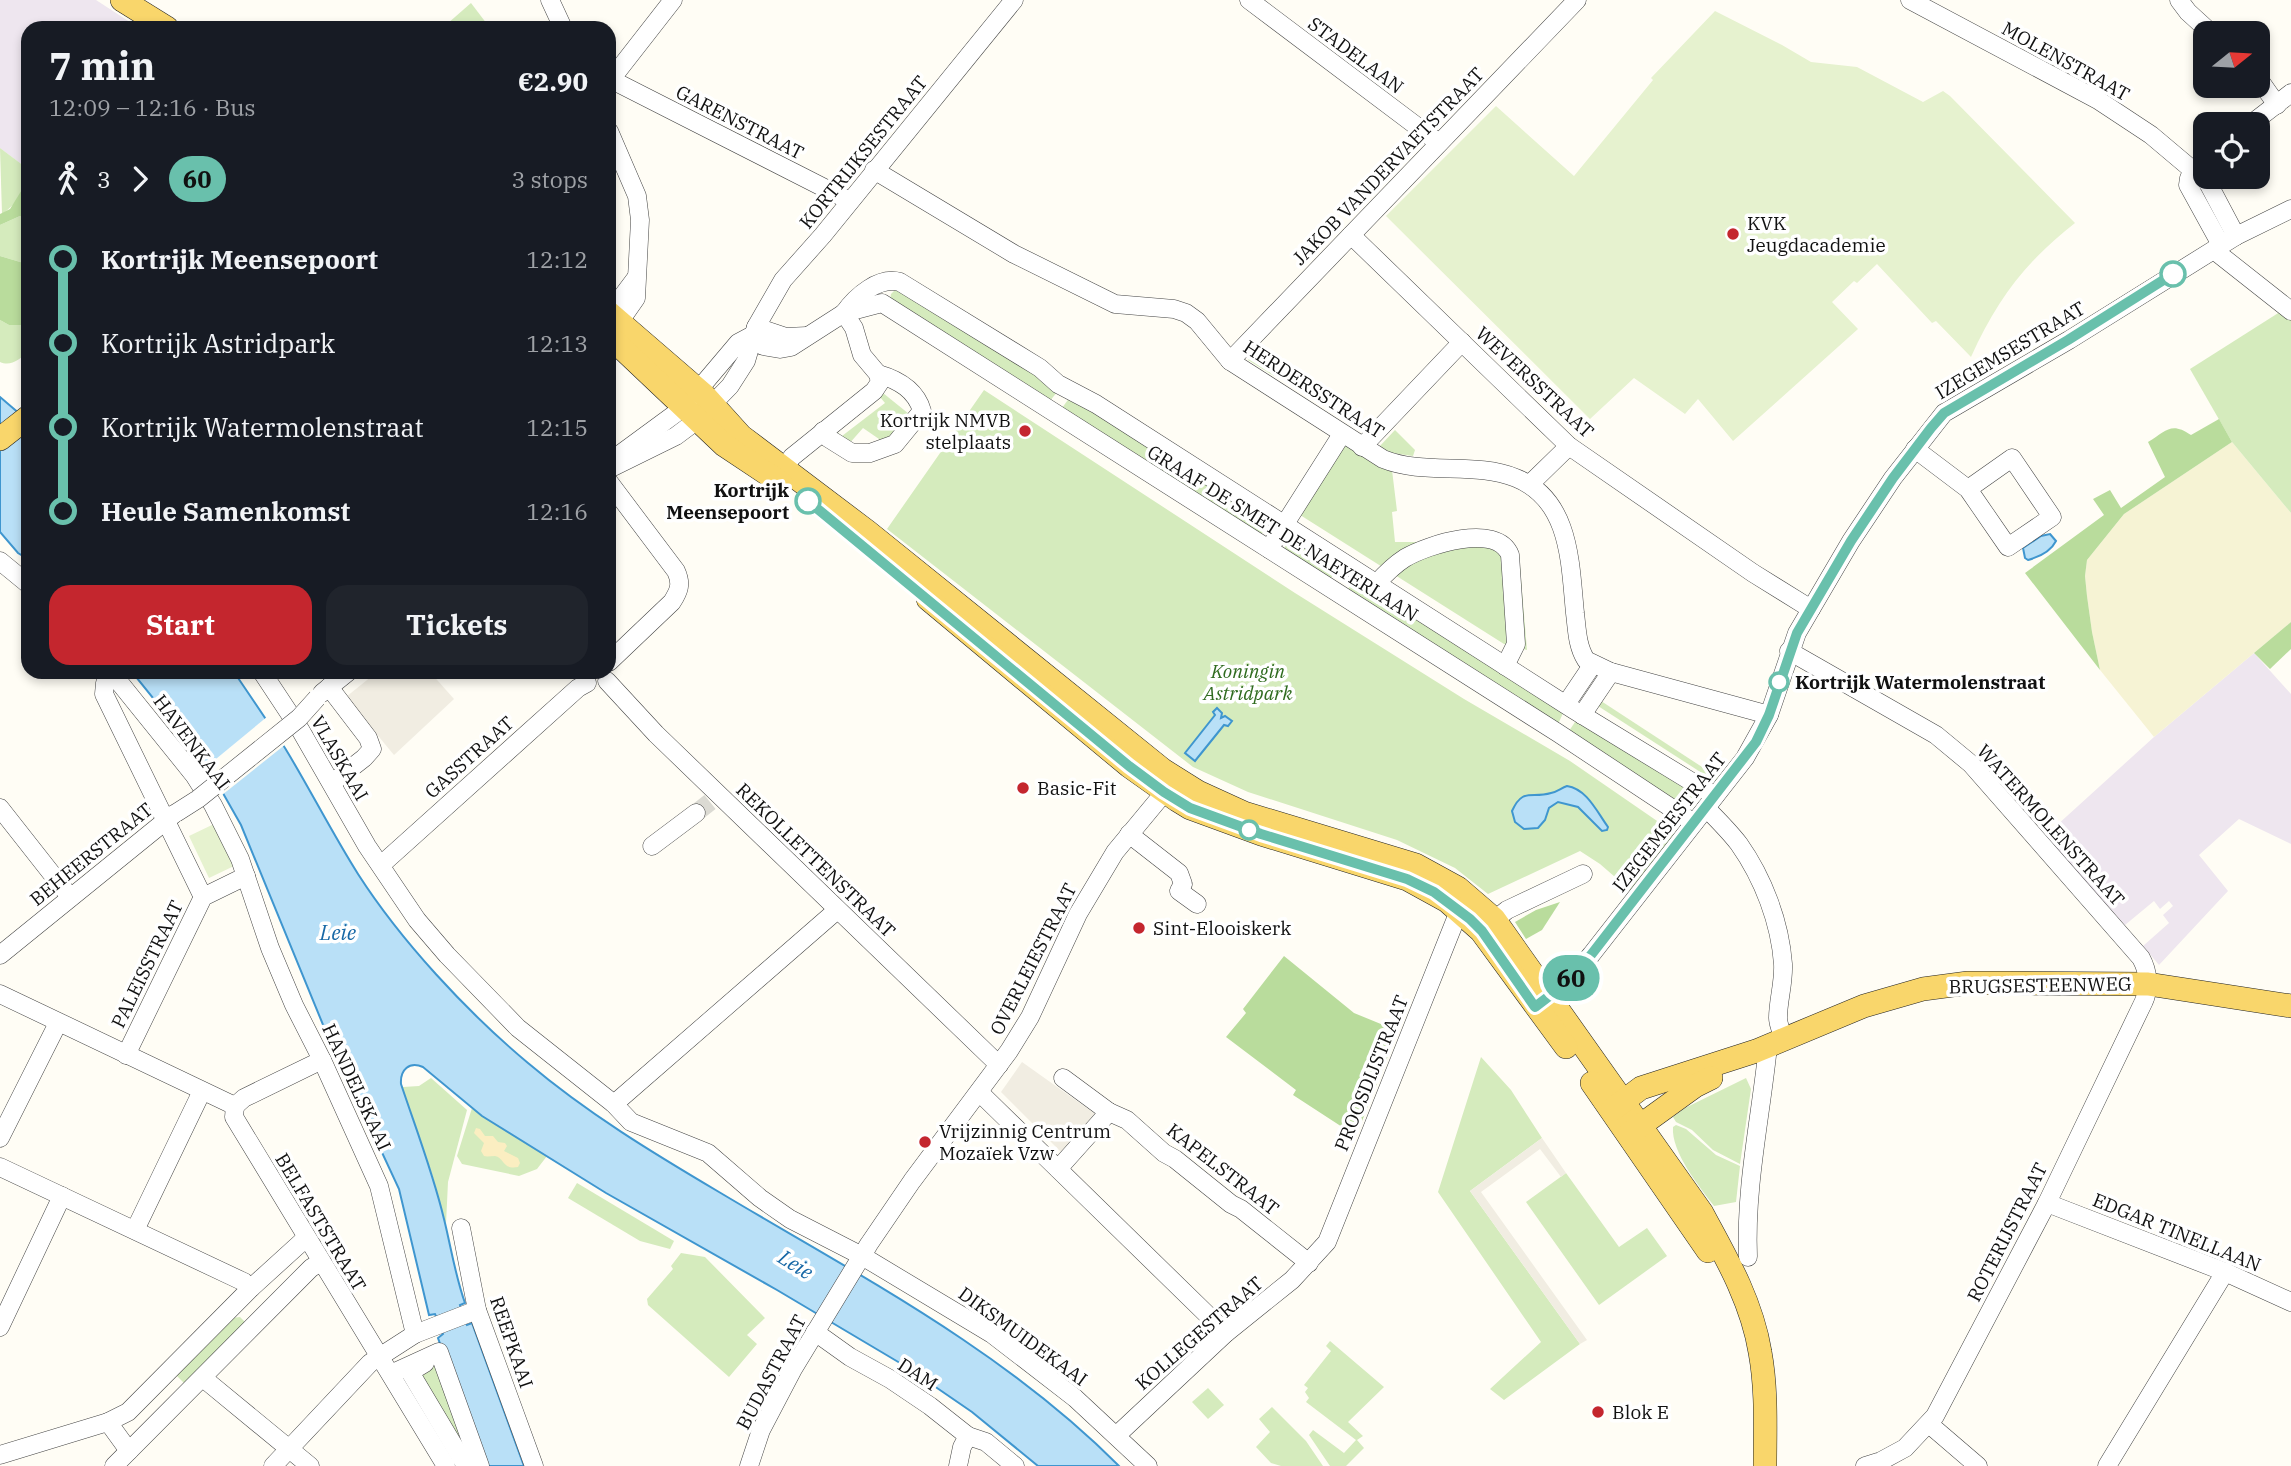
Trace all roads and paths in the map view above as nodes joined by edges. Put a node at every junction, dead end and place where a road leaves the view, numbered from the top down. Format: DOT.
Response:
graph roads {
  1 [pos="122,0"];
  2 [pos="550,0"];
  3 [pos="673,0"];
  4 [pos="1014,0"];
  5 [pos="1249,0"];
  6 [pos="1577,0"];
  7 [pos="1910,0"];
  8 [pos="2179,0"];
  9 [pos="156,21"];
  10 [pos="560,21"];
  11 [pos="2198,21"];
  12 [pos="616,73"];
  13 [pos="616,84"];
  14 [pos="2270,88"];
  15 [pos="2284,99"];
  16 [pos="2267,112"];
  17 [pos="1439,143"];
  18 [pos="616,148"];
  19 [pos="2193,161"];
  20 [pos="874,170"];
  21 [pos="2193,176"];
  22 [pos="850,201"];
  23 [pos="2291,209"];
  24 [pos="1351,235"];
  25 [pos="2224,243"];
  26 [pos="636,278"];
  27 [pos="616,288"];
  28 [pos="2291,311"];
  29 [pos="844,313"];
  30 [pos="616,318"];
  31 [pos="616,328"];
  32 [pos="755,331"];
  33 [pos="1462,342"];
  34 [pos="1230,361"];
  35 [pos="878,374"];
  36 [pos="1067,389"];
  37 [pos="697,406"];
  38 [pos="21,410"];
  39 [pos="1052,411"];
  40 [pos="21,422"];
  41 [pos="0,426"];
  42 [pos="823,431"];
  43 [pos="1342,434"];
  44 [pos="0,439"];
  45 [pos="1569,446"];
  46 [pos="1362,447"];
  47 [pos="1915,449"];
  48 [pos="616,461"];
  49 [pos="784,468"];
  50 [pos="1530,484"];
  51 [pos="1968,489"];
  52 [pos="616,491"];
  53 [pos="1285,525"];
  54 [pos="1269,549"];
  55 [pos="0,561"];
  56 [pos="21,578"];
  57 [pos="1376,584"];
  58 [pos="1811,609"];
  59 [pos="1789,651"];
  60 [pos="616,655"];
  61 [pos="1593,664"];
  62 [pos="1505,666"];
  63 [pos="1611,672"];
  64 [pos="109,679"];
  65 [pos="117,679"];
  66 [pos="266,679"];
  67 [pos="340,679"];
  68 [pos="585,679"];
  69 [pos="587,679"];
  70 [pos="605,679"];
  71 [pos="610,679"];
  72 [pos="323,693"];
  73 [pos="1574,710"];
  74 [pos="1769,715"];
  75 [pos="1558,733"];
  76 [pos="332,783"];
  77 [pos="1170,785"];
  78 [pos="1710,802"];
  79 [pos="708,803"];
  80 [pos="0,808"];
  81 [pos="171,817"];
  82 [pos="1694,823"];
  83 [pos="1129,834"];
  84 [pos="652,846"];
  85 [pos="381,865"];
  86 [pos="1583,874"];
  87 [pos="246,876"];
  88 [pos="70,897"];
  89 [pos="204,897"];
  90 [pos="1197,904"];
  91 [pos="1468,907"];
  92 [pos="836,911"];
  93 [pos="1488,925"];
  94 [pos="5,951"];
  95 [pos="2148,984"];
  96 [pos="0,994"];
  97 [pos="1542,1002"];
  98 [pos="2291,1006"];
  99 [pos="58,1023"];
  100 [pos="1769,1046"];
  101 [pos="125,1055"];
  102 [pos="322,1059"];
  103 [pos="999,1065"];
  104 [pos="1063,1078"];
  105 [pos="202,1091"];
  106 [pos="979,1092"];
  107 [pos="614,1104"];
  108 [pos="1617,1106"];
  109 [pos="235,1107"];
  110 [pos="1109,1112"];
  111 [pos="1634,1130"];
  112 [pos="0,1138"];
  113 [pos="0,1167"];
  114 [pos="1058,1170"];
  115 [pos="62,1196"];
  116 [pos="2047,1203"];
  117 [pos="461,1228"];
  118 [pos="135,1230"];
  119 [pos="306,1238"];
  120 [pos="1748,1257"];
  121 [pos="859,1260"];
  122 [pos="321,1262"];
  123 [pos="1309,1263"];
  124 [pos="2225,1272"];
  125 [pos="251,1288"];
  126 [pos="2291,1302"];
  127 [pos="470,1313"];
  128 [pos="0,1326"];
  129 [pos="818,1326"];
  130 [pos="413,1328"];
  131 [pos="1226,1333"];
  132 [pos="200,1340"];
  133 [pos="440,1354"];
  134 [pos="378,1358"];
  135 [pos="220,1360"];
  136 [pos="393,1373"];
  137 [pos="203,1378"];
  138 [pos="430,1416"];
  139 [pos="108,1422"];
  140 [pos="1929,1424"];
  141 [pos="1116,1435"];
  142 [pos="968,1436"];
  143 [pos="289,1450"];
  144 [pos="129,1451"];
  145 [pos="0,1455"];
  146 [pos="446,1465"];
  147 [pos="114,1466"];
  148 [pos="273,1466"];
  149 [pos="310,1466"];
  150 [pos="466,1466"];
  151 [pos="480,1466"];
  152 [pos="534,1466"];
  153 [pos="749,1466"];
  154 [pos="958,1466"];
  155 [pos="1016,1466"];
  156 [pos="1148,1466"];
  157 [pos="1753,1466"];
  158 [pos="1765,1466"];
  159 [pos="1865,1466"];
  160 [pos="1978,1466"];
  161 [pos="2107,1466"];
  1 -- 9 [label="main road"];
  2 -- 10 [label="street"];
  3 -- 12 [label="street"];
  4 -- 20 [label="street, KORTRIJKSESTRAAT"];
  5 -- 17 [label="street, STADELAAN"];
  6 -- 17 [label="street, JAKOB VANDERVAETSTRAAT"];
  7 -- 19 [label="street, MOLENSTRAAT"];
  8 -- 11 [label="street"];
  13 -- 22 [label="street, GARENSTRAAT"];
  14 -- 15 [label="street"];
  15 -- 16 [label="street"];
  17 -- 24 [label="street, JAKOB VANDERVAETSTRAAT"];
  18 -- 26 [label="street"];
  20 -- 22 [label="street, KORTRIJKSESTRAAT"];
  20 -- 34 [label="street, HERDERSSTRAAT"];
  21 -- 25 [label="street, MOLENSTRAAT"];
  22 -- 32 [label="street, KORTRIJKSESTRAAT"];
  23 -- 25 [label="street, IZEGEMSESTRAAT"];
  24 -- 33 [label="street, WEVERSSTRAAT"];
  24 -- 34 [label="street, JAKOB VANDERVAETSTRAAT"];
  25 -- 28 [label="street, MOLENSTRAAT"];
  25 -- 47 [label="street, IZEGEMSESTRAAT"];
  26 -- 27 [label="street"];
  26 -- 30 [label="street"];
  29 -- 32 [label="street, GRAAF DE SMET DE NAEYERLAAN"];
  29 -- 35 [label="street"];
  29 -- 36 [label="street, GRAAF DE SMET DE NAEYERLAAN"];
  29 -- 39 [label="street, GRAAF DE SMET DE NAEYERLAAN"];
  31 -- 37 [label="main road"];
  32 -- 37 [label="street, KORTRIJKSESTRAAT"];
  33 -- 45 [label="street, WEVERSSTRAAT"];
  33 -- 46 [label="street"];
  34 -- 43 [label="street, HERDERSSTRAAT"];
  35 -- 42 [label="street"];
  35 -- 42 [label="street"];
  36 -- 39 [label="street"];
  36 -- 53 [label="street, GRAAF DE SMET DE NAEYERLAAN"];
  37 -- 48 [label="street, KORTRIJKSESTRAAT"];
  37 -- 49 [label="main road"];
  37 -- 77 [label="main road"];
  38 -- 41 [label="main road"];
  39 -- 54 [label="street, GRAAF DE SMET DE NAEYERLAAN"];
  40 -- 44 [label="main road"];
  42 -- 49 [label="street"];
  43 -- 46 [label="street, HERDERSSTRAAT"];
  43 -- 53 [label="street"];
  45 -- 50 [label="street"];
  45 -- 58 [label="street, WEVERSSTRAAT"];
  46 -- 50 [label="street, HERDERSSTRAAT"];
  47 -- 51 [label="street"];
  47 -- 58 [label="street, IZEGEMSESTRAAT"];
  49 -- 77 [label="main road"];
  50 -- 61 [label="street, HERDERSSTRAAT"];
  51 -- 51 [label="street"];
  52 -- 60 [label="street"];
  53 -- 54 [label="street"];
  53 -- 57 [label="street, GRAAF DE SMET DE NAEYERLAAN"];
  54 -- 75 [label="street, GRAAF DE SMET DE NAEYERLAAN"];
  55 -- 56 [label="street"];
  57 -- 62 [label="street, GRAAF DE SMET DE NAEYERLAAN"];
  57 -- 62 [label="street, GRAAF DE SMET DE NAEYERLAAN"];
  58 -- 59 [label="street, IZEGEMSESTRAAT"];
  59 -- 74 [label="street, IZEGEMSESTRAAT"];
  59 -- 95 [label="street, WATERMOLENSTRAAT"];
  61 -- 63 [label="street"];
  61 -- 73 [label="street"];
  62 -- 73 [label="street, GRAAF DE SMET DE NAEYERLAAN"];
  63 -- 73 [label="street"];
  63 -- 74 [label="street"];
  64 -- 81 [label="street, HAVENKAAI"];
  65 -- 87 [label="street, HAVENKAAI"];
  66 -- 76 [label="street, VLASKAAI"];
  67 -- 72 [label="street, BEHEERSTRAAT"];
  68 -- 85 [label="street, GASSTRAAT"];
  69 -- 70 [label="street"];
  71 -- 79 [label="street, REKOLLETTENSTRAAT"];
  72 -- 76 [label="street"];
  72 -- 81 [label="street, BEHEERSTRAAT, bridge"];
  73 -- 75 [label="street"];
  73 -- 78 [label="street, GRAAF DE SMET DE NAEYERLAAN"];
  74 -- 78 [label="street, IZEGEMSESTRAAT"];
  75 -- 82 [label="street, GRAAF DE SMET DE NAEYERLAAN"];
  76 -- 85 [label="street, VLASKAAI"];
  77 -- 83 [label="street, OVERLEIESTRAAT"];
  77 -- 91 [label="main road"];
  78 -- 82 [label="street, IZEGEMSESTRAAT"];
  78 -- 100 [label="street, GRAAF DE SMET DE NAEYERLAAN"];
  79 -- 84 [label="street"];
  79 -- 92 [label="street, REKOLLETTENSTRAAT"];
  80 -- 88 [label="street"];
  81 -- 88 [label="street, BEHEERSTRAAT"];
  81 -- 89 [label="street"];
  82 -- 97 [label="street, IZEGEMSESTRAAT"];
  83 -- 90 [label="street"];
  83 -- 103 [label="street, OVERLEIESTRAAT"];
  85 -- 107 [label="street, VLASKAAI"];
  86 -- 93 [label="street"];
  87 -- 89 [label="street, PALEISSTRAAT"];
  87 -- 102 [label="street, HANDELSKAAI"];
  88 -- 94 [label="street, BEHEERSTRAAT"];
  89 -- 101 [label="street, PALEISSTRAAT"];
  91 -- 93 [label="main road"];
  91 -- 123 [label="street, PROOSDIJSTRAAT"];
  92 -- 103 [label="street, REKOLLETTENSTRAAT"];
  92 -- 107 [label="street"];
  93 -- 97 [label="main road"];
  95 -- 98 [label="main road, BRUGSESTEENWEG"];
  95 -- 100 [label="main road, BRUGSESTEENWEG"];
  95 -- 116 [label="street, ROTERIJSTRAAT"];
  96 -- 99 [label="street"];
  97 -- 108 [label="main road"];
  99 -- 101 [label="street"];
  99 -- 112 [label="street"];
  100 -- 108 [label="main road, BRUGSESTEENWEG"];
  100 -- 111 [label="main road, BRUGSESTEENWEG"];
  100 -- 120 [label="street, GRAAF DE SMET DE NAEYERLAAN"];
  101 -- 105 [label="street"];
  102 -- 109 [label="street"];
  102 -- 130 [label="street, HANDELSKAAI"];
  103 -- 106 [label="street, OVERLEIESTRAAT"];
  104 -- 110 [label="street, KAPELSTRAAT"];
  105 -- 109 [label="street"];
  105 -- 118 [label="street"];
  106 -- 114 [label="street"];
  106 -- 121 [label="street, OVERLEIESTRAAT"];
  107 -- 121 [label="street, DIKSMUIDEKAAI"];
  108 -- 111 [label="main road"];
  109 -- 119 [label="street, BELFASTSTRAAT"];
  110 -- 114 [label="street"];
  110 -- 123 [label="street, KAPELSTRAAT"];
  111 -- 157 [label="main road"];
  111 -- 158 [label="main road"];
  113 -- 115 [label="street"];
  114 -- 131 [label="street"];
  115 -- 118 [label="street"];
  115 -- 128 [label="street"];
  116 -- 124 [label="street, EDGAR TINELLAAN"];
  116 -- 140 [label="street, ROTERIJSTRAAT"];
  117 -- 127 [label="street, REEPKAAI"];
  118 -- 125 [label="street"];
  119 -- 122 [label="street, BELFASTSTRAAT"];
  119 -- 125 [label="street"];
  121 -- 129 [label="street, BUDASTRAAT"];
  121 -- 141 [label="street, DIKSMUIDEKAAI"];
  122 -- 134 [label="street, BELFASTSTRAAT"];
  122 -- 135 [label="street"];
  123 -- 131 [label="street, KOLLEGESTRAAT"];
  124 -- 126 [label="street, EDGAR TINELLAAN"];
  124 -- 161 [label="street"];
  125 -- 132 [label="street"];
  127 -- 130 [label="street"];
  127 -- 152 [label="street, REEPKAAI"];
  129 -- 142 [label="street, DAM"];
  129 -- 153 [label="street, BUDASTRAAT"];
  130 -- 134 [label="street"];
  131 -- 141 [label="street, KOLLEGESTRAAT"];
  132 -- 135 [label="street"];
  132 -- 139 [label="street"];
  133 -- 136 [label="street"];
  133 -- 138 [label="street"];
  133 -- 151 [label="street"];
  134 -- 143 [label="street"];
  134 -- 146 [label="street, BELFASTSTRAAT"];
  135 -- 137 [label="street"];
  137 -- 143 [label="street"];
  137 -- 144 [label="street"];
  138 -- 146 [label="street"];
  138 -- 150 [label="street"];
  139 -- 144 [label="street"];
  139 -- 145 [label="street"];
  140 -- 159 [label="street, ROTERIJSTRAAT"];
  140 -- 160 [label="street"];
  141 -- 156 [label="street, DIKSMUIDEKAAI"];
  142 -- 154 [label="street"];
  142 -- 155 [label="street, DAM"];
  143 -- 148 [label="street"];
  143 -- 149 [label="street"];
  144 -- 147 [label="street"];
}
